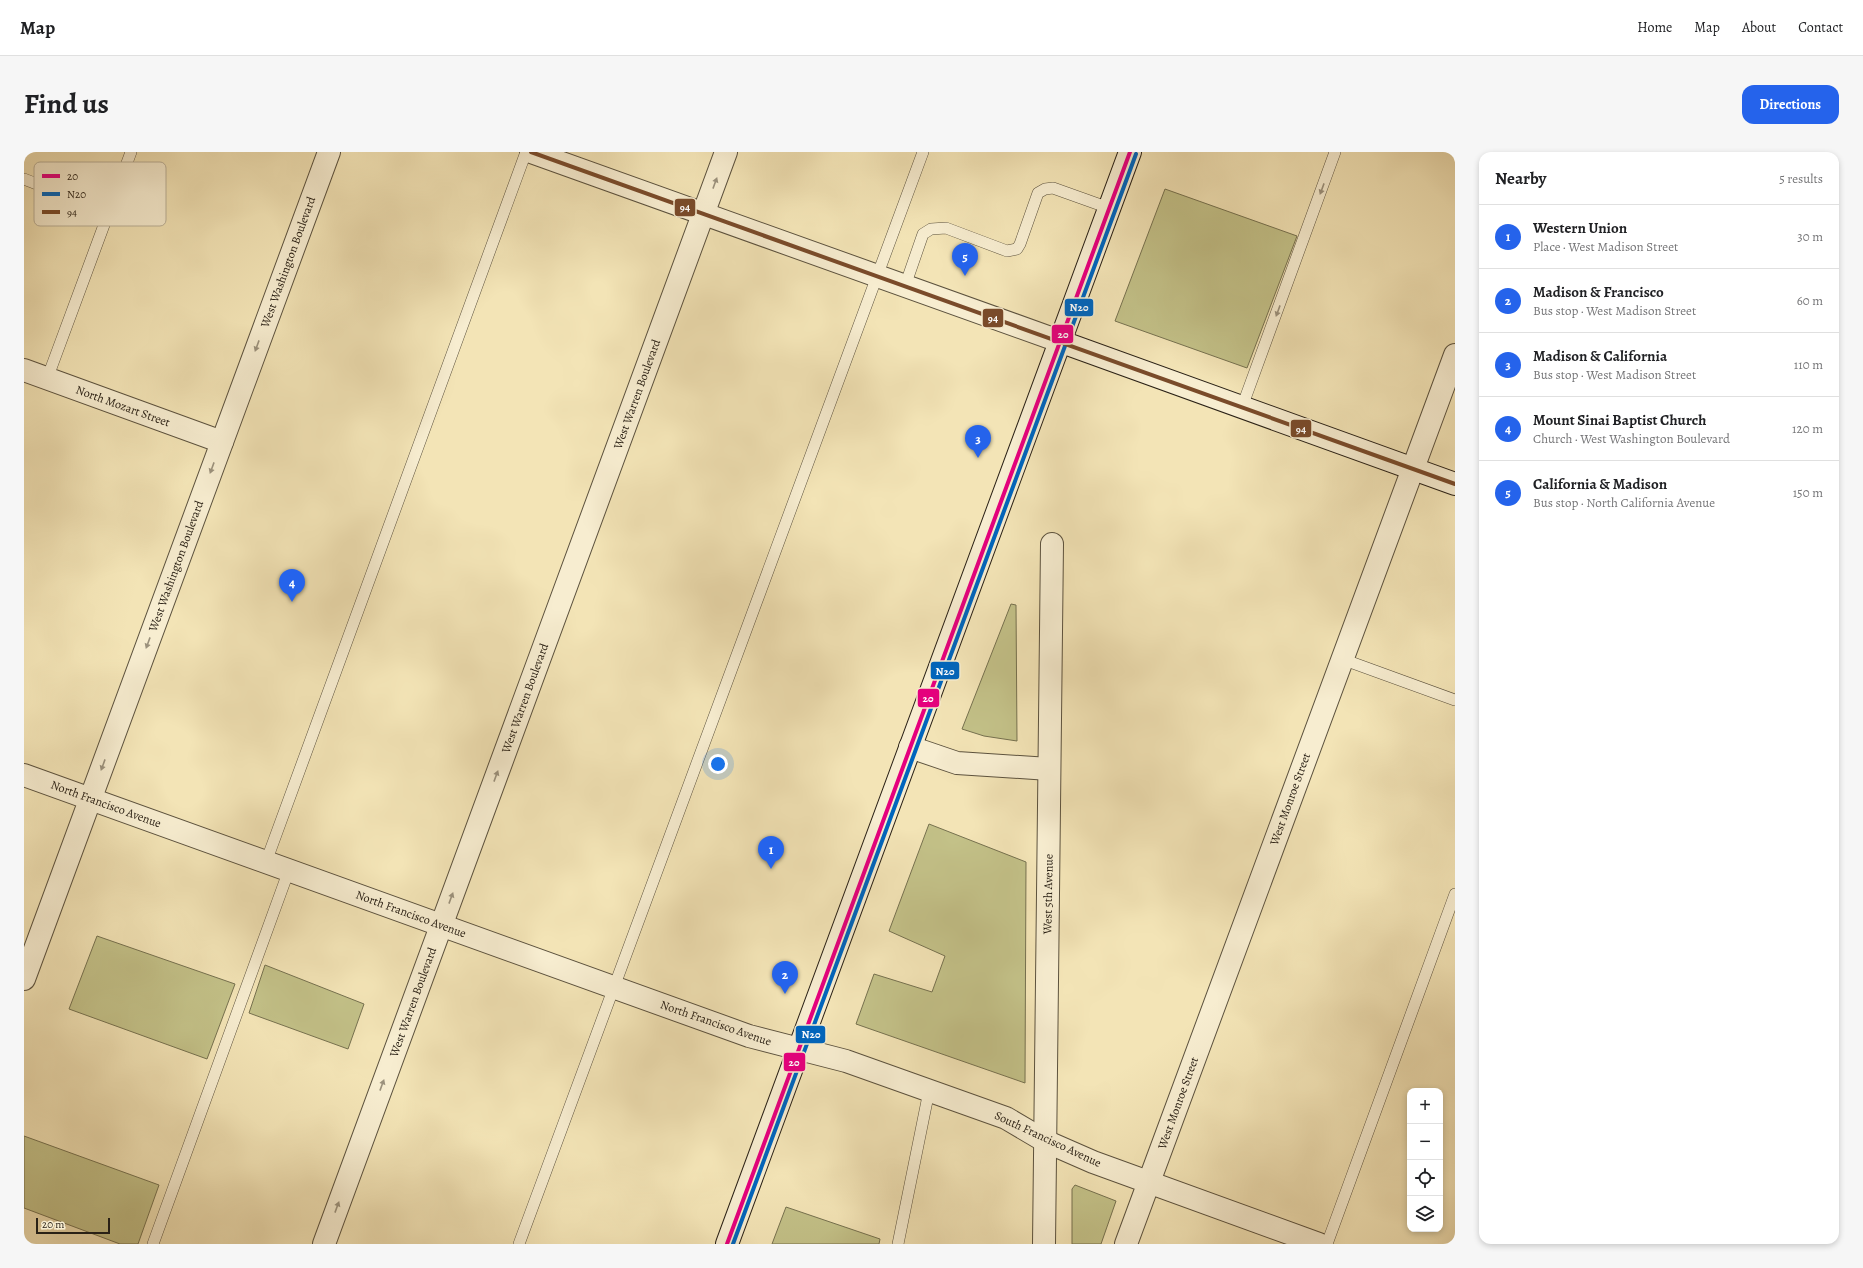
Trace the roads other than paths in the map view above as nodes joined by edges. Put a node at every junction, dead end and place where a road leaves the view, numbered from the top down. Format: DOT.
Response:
graph roads {
  1 [pos="131,152"];
  2 [pos="329,152"];
  3 [pos="526,152"];
  4 [pos="530,152"];
  5 [pos="726,152"];
  6 [pos="923,152"];
  7 [pos="1130,152"];
  8 [pos="1336,152"];
  9 [pos="127,162"];
  10 [pos="24,179"];
  11 [pos="34,183"];
  12 [pos="1109,208"];
  13 [pos="703,214"];
  14 [pos="104,226"];
  15 [pos="877,276"];
  16 [pos="905,286"];
  17 [pos="1059,341"];
  18 [pos="1455,355"];
  19 [pos="24,370"];
  20 [pos="48,379"];
  21 [pos="1242,408"];
  22 [pos="222,442"];
  23 [pos="1413,469"];
  24 [pos="1455,484"];
  25 [pos="1052,544"];
  26 [pos="1342,659"];
  27 [pos="1455,700"];
  28 [pos="910,747"];
  29 [pos="1049,769"];
  30 [pos="24,775"];
  31 [pos="91,799"];
  32 [pos="266,862"];
  33 [pos="289,870"];
  34 [pos="1455,894"];
  35 [pos="441,925"];
  36 [pos="24,979"];
  37 [pos="614,987"];
  38 [pos="798,1050"];
  39 [pos="929,1091"];
  40 [pos="1046,1141"];
  41 [pos="1149,1182"];
  42 [pos="153,1244"];
  43 [pos="324,1244"];
  44 [pos="519,1244"];
  45 [pos="727,1244"];
  46 [pos="898,1244"];
  47 [pos="1044,1244"];
  48 [pos="1126,1244"];
  49 [pos="1319,1244"];
  50 [pos="1327,1244"];
  1 -- 9 [label="lane"];
  2 -- 22 [label="street, West Washington Boulevard, one-way"];
  3 -- 32 [label="lane"];
  4 -- 13 [label="street"];
  13 -- 5 [label="street, West Warren Boulevard, one-way"];
  6 -- 15 [label="lane"];
  7 -- 12 [label="street"];
  8 -- 21 [label="lane, one-way"];
  10 -- 11 [label="lane"];
  12 -- 16 [label="lane"];
  12 -- 17 [label="street"];
  13 -- 15 [label="street"];
  35 -- 13 [label="street, West Warren Boulevard, one-way"];
  14 -- 20 [label="lane"];
  15 -- 16 [label="street"];
  15 -- 37 [label="lane"];
  16 -- 17 [label="street"];
  17 -- 21 [label="street"];
  17 -- 28 [label="street"];
  18 -- 23 [label="street, West Monroe Street"];
  19 -- 20 [label="street, North Mozart Street"];
  20 -- 22 [label="street, North Mozart Street"];
  21 -- 23 [label="street"];
  22 -- 31 [label="street, West Washington Boulevard, one-way"];
  23 -- 24 [label="street"];
  23 -- 26 [label="street, West Monroe Street"];
  25 -- 29 [label="street, West 5th Avenue"];
  26 -- 27 [label="lane"];
  26 -- 41 [label="street, West Monroe Street"];
  28 -- 29 [label="street"];
  28 -- 38 [label="street"];
  29 -- 40 [label="street, West 5th Avenue"];
  30 -- 31 [label="street, North Francisco Avenue"];
  31 -- 32 [label="street, North Francisco Avenue"];
  31 -- 36 [label="street, West Washington Boulevard"];
  32 -- 33 [label="street, North Francisco Avenue"];
  33 -- 35 [label="street, North Francisco Avenue"];
  33 -- 42 [label="lane"];
  34 -- 50 [label="lane"];
  35 -- 37 [label="street, North Francisco Avenue"];
  43 -- 35 [label="street, West Warren Boulevard, one-way"];
  37 -- 38 [label="street, North Francisco Avenue"];
  37 -- 44 [label="lane"];
  38 -- 39 [label="street, South Francisco Avenue"];
  38 -- 45 [label="street"];
  39 -- 40 [label="street, South Francisco Avenue"];
  39 -- 46 [label="lane"];
  40 -- 41 [label="street, South Francisco Avenue"];
  40 -- 47 [label="street, West 5th Avenue"];
  41 -- 48 [label="street, West Monroe Street"];
  41 -- 49 [label="street, South Francisco Avenue"];
}
